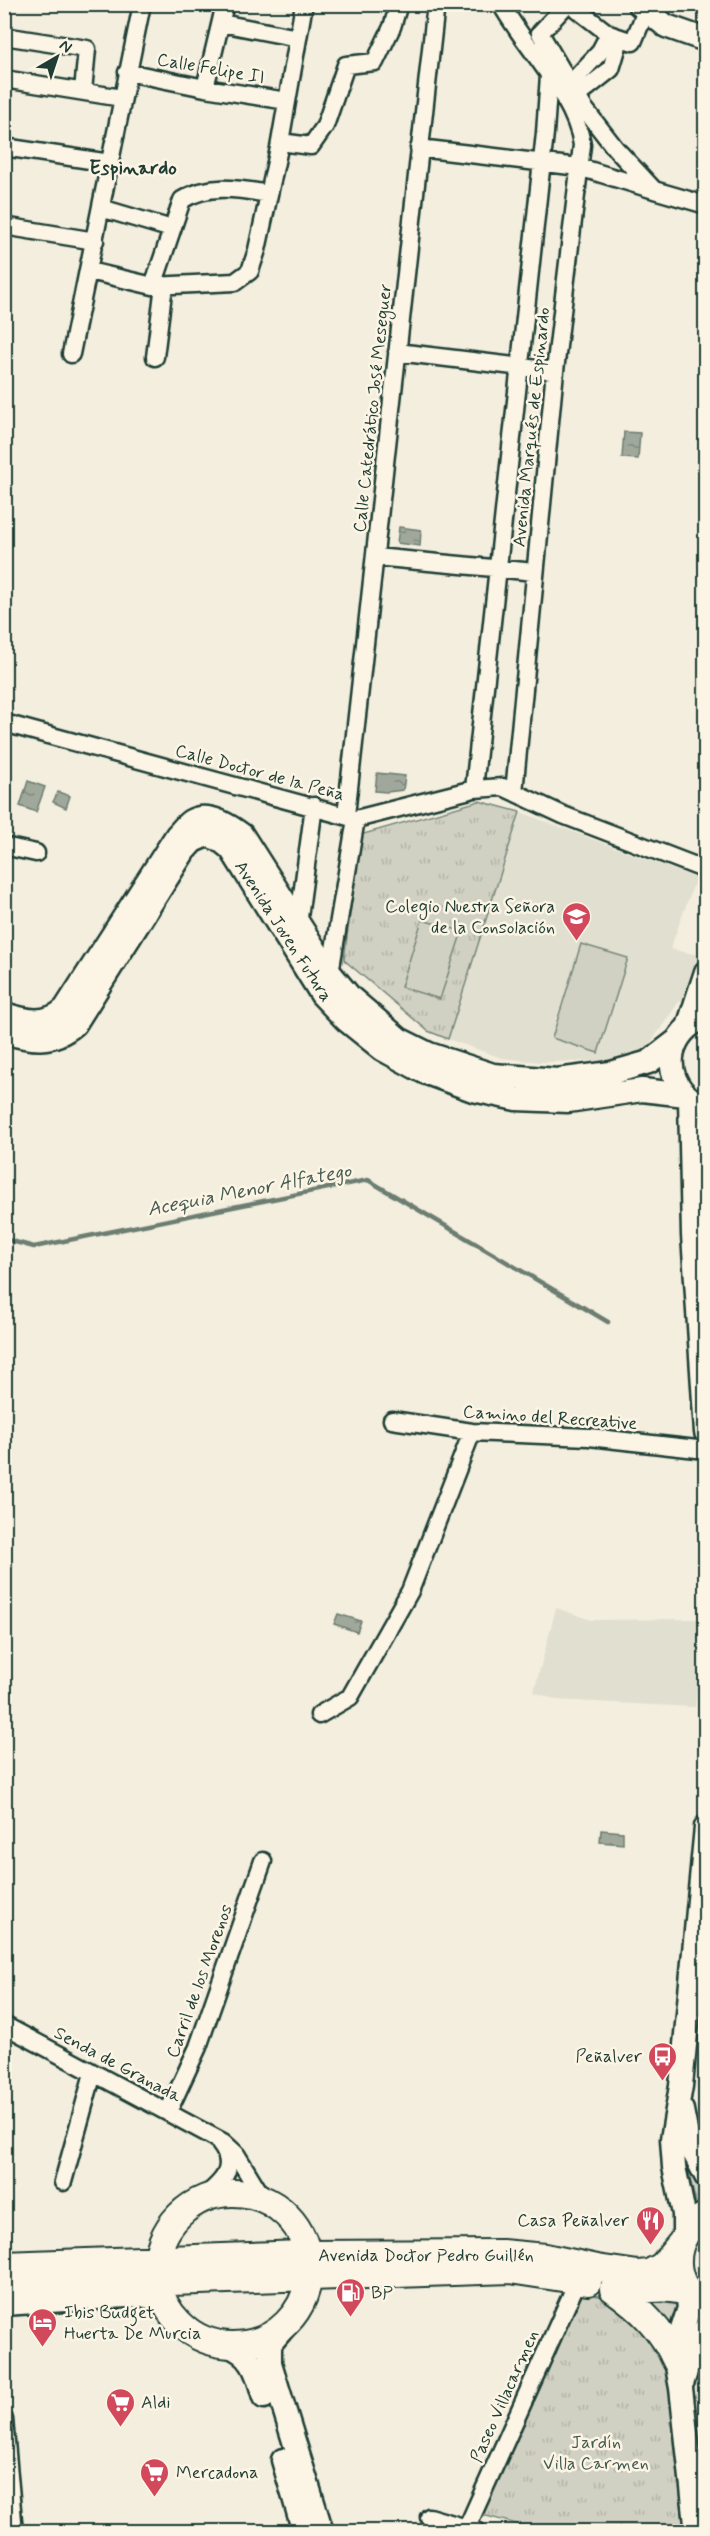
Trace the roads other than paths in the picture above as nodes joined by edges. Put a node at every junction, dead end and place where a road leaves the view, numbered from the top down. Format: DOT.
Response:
graph roads {
  1 [pos="142,4"];
  2 [pos="225,4"];
  3 [pos="304,4"];
  4 [pos="399,4"];
  5 [pos="436,4"];
  6 [pos="501,4"];
  7 [pos="568,4"];
  8 [pos="643,8"];
  9 [pos="221,23"];
  10 [pos="4,36"];
  11 [pos="614,36"];
  12 [pos="298,38"];
  13 [pos="705,40"];
  14 [pos="127,72"];
  15 [pos="549,74"];
  16 [pos="4,79"];
  17 [pos="205,88"];
  18 [pos="574,90"];
  19 [pos="82,91"];
  20 [pos="122,98"];
  21 [pos="287,101"];
  22 [pos="280,142"];
  23 [pos="4,147"];
  24 [pos="419,148"];
  25 [pos="540,161"];
  26 [pos="110,163"];
  27 [pos="579,166"];
  28 [pos="654,190"];
  29 [pos="269,194"];
  30 [pos="705,205"];
  31 [pos="101,208"];
  32 [pos="4,226"];
  33 [pos="172,229"];
  34 [pos="95,241"];
  35 [pos="89,271"];
  36 [pos="159,285"];
  37 [pos="398,352"];
  38 [pos="71,354"];
  39 [pos="155,357"];
  40 [pos="518,366"];
  41 [pos="555,371"];
  42 [pos="375,557"];
  43 [pos="498,568"];
  44 [pos="535,572"];
  45 [pos="4,723"];
  46 [pos="474,789"];
  47 [pos="514,792"];
  48 [pos="314,806"];
  49 [pos="351,817"];
  50 [pos="4,846"];
  51 [pos="36,853"];
  52 [pos="705,870"];
  53 [pos="298,925"];
  54 [pos="705,972"];
  55 [pos="330,973"];
  56 [pos="4,1014"];
  57 [pos="690,1028"];
  58 [pos="4,1032"];
  59 [pos="694,1100"];
  60 [pos="705,1119"];
  61 [pos="691,1149"];
  62 [pos="392,1420"];
  63 [pos="472,1432"];
  64 [pos="705,1432"];
  65 [pos="705,1450"];
  66 [pos="319,1715"];
  67 [pos="705,1827"];
  68 [pos="263,1862"];
  69 [pos="4,2025"];
  70 [pos="93,2073"];
  71 [pos="681,2086"];
  72 [pos="168,2112"];
  73 [pos="214,2137"];
  74 [pos="705,2176"];
  75 [pos="63,2182"];
  76 [pos="198,2202"];
  77 [pos="280,2210"];
  78 [pos="705,2215"];
  79 [pos="682,2239"];
  80 [pos="4,2265"];
  81 [pos="309,2265"];
  82 [pos="157,2270"];
  83 [pos="578,2280"];
  84 [pos="610,2287"];
  85 [pos="4,2288"];
  86 [pos="696,2300"];
  87 [pos="4,2307"];
  88 [pos="179,2323"];
  89 [pos="286,2325"];
  90 [pos="705,2328"];
  91 [pos="227,2345"];
  92 [pos="690,2355"];
  93 [pos="4,2419"];
  94 [pos="429,2517"];
  95 [pos="699,2519"];
  96 [pos="470,2531"];
  97 [pos="14,2532"];
  98 [pos="304,2532"];
  99 [pos="322,2532"];
  1 -- 14 [label="street"];
  2 -- 9 [label="street"];
  3 -- 12 [label="street"];
  4 -- 22 [label="street"];
  5 -- 24 [label="street, Calle Catedrático José Meseguer"];
  6 -- 15 [label="street, Avenida Marqués de Espinardo"];
  7 -- 11 [label="street"];
  7 -- 18 [label="street"];
  8 -- 11 [label="street"];
  8 -- 13 [label="street"];
  9 -- 12 [label="street"];
  9 -- 17 [label="street"];
  10 -- 19 [label="street"];
  11 -- 18 [label="street"];
  12 -- 21 [label="street"];
  14 -- 17 [label="street, Calle Felipe II"];
  14 -- 20 [label="street"];
  15 -- 25 [label="street, Avenida Marqués de Espinardo"];
  15 -- 27 [label="street, Avenida Marqués de Espinardo"];
  16 -- 19 [label="street"];
  17 -- 21 [label="street, Calle Felipe II"];
  18 -- 28 [label="street"];
  19 -- 20 [label="street"];
  20 -- 26 [label="street"];
  21 -- 22 [label="street"];
  22 -- 29 [label="street"];
  23 -- 26 [label="street"];
  24 -- 25 [label="street"];
  24 -- 37 [label="street, Calle Catedrático José Meseguer"];
  25 -- 27 [label="street"];
  25 -- 40 [label="street, Avenida Marqués de Espinardo"];
  26 -- 31 [label="street"];
  27 -- 28 [label="street"];
  27 -- 41 [label="street, Avenida Marqués de Espinardo"];
  28 -- 30 [label="street"];
  29 -- 33 [label="street"];
  29 -- 36 [label="street"];
  31 -- 33 [label="street"];
  31 -- 34 [label="street"];
  32 -- 34 [label="street"];
  33 -- 36 [label="street"];
  34 -- 35 [label="street"];
  35 -- 36 [label="street"];
  35 -- 38 [label="street"];
  36 -- 39 [label="street"];
  37 -- 40 [label="street"];
  37 -- 42 [label="street, Calle Catedrático José Meseguer"];
  40 -- 41 [label="street"];
  40 -- 43 [label="street, Avenida Marqués de Espinardo"];
  41 -- 44 [label="street, Avenida Marqués de Espinardo"];
  42 -- 43 [label="street"];
  42 -- 49 [label="street, Calle Catedrático José Meseguer"];
  43 -- 44 [label="street"];
  43 -- 46 [label="street, Avenida Marqués de Espinardo"];
  44 -- 47 [label="street, Avenida Marqués de Espinardo"];
  45 -- 48 [label="street, Calle Doctor de la Peña"];
  46 -- 47 [label="street, Calle Doctor de la Peña"];
  46 -- 49 [label="street, Calle Doctor de la Peña"];
  47 -- 52 [label="street, Calle Doctor de la Peña"];
  48 -- 49 [label="street, Calle Doctor de la Peña"];
  48 -- 53 [label="street"];
  49 -- 55 [label="street, Calle Catedrático José Meseguer"];
  50 -- 51 [label="street"];
  53 -- 55 [label="street, Avenida Joven Futura"];
  53 -- 56 [label="street, Avenida Joven Futura"];
  54 -- 57 [label="street"];
  55 -- 57 [label="street, Avenida Joven Futura"];
  57 -- 59 [label="street"];
  58 -- 59 [label="street, Avenida Joven Futura"];
  59 -- 61 [label="street"];
  60 -- 61 [label="street"];
  61 -- 64 [label="street"];
  62 -- 63 [label="street, Camino del Recreative"];
  63 -- 65 [label="street, Camino del Recreative"];
  63 -- 66 [label="street"];
  67 -- 71 [label="street"];
  68 -- 72 [label="street, Carril de los Morenos"];
  69 -- 70 [label="street, Senda de Granada"];
  70 -- 72 [label="street, Senda de Granada"];
  70 -- 75 [label="street"];
  71 -- 74 [label="street"];
  71 -- 79 [label="street"];
  72 -- 73 [label="street, Senda de Granada"];
  73 -- 76 [label="street"];
  73 -- 77 [label="street, Senda de Granada"];
  76 -- 77 [label="main road"];
  76 -- 82 [label="main road"];
  77 -- 81 [label="main road"];
  78 -- 79 [label="main road, Avenida Doctor Pedro Guillén"];
  79 -- 81 [label="main road, Avenida Doctor Pedro Guillén"];
  79 -- 86 [label="main road"];
  80 -- 82 [label="main road"];
  81 -- 82 [label="main road"];
  81 -- 83 [label="main road, Avenida Doctor Pedro Guillén"];
  81 -- 89 [label="main road"];
  82 -- 85 [label="main road"];
  82 -- 88 [label="main road"];
  83 -- 84 [label="main road, Avenida Doctor Pedro Guillén"];
  83 -- 96 [label="street, Paseo Villacarmen"];
  84 -- 86 [label="main road, Avenida Doctor Pedro Guillén"];
  84 -- 92 [label="main road"];
  86 -- 92 [label="street"];
  87 -- 88 [label="street"];
  88 -- 91 [label="main road"];
  89 -- 91 [label="main road"];
  89 -- 99 [label="street"];
  90 -- 92 [label="street"];
  91 -- 98 [label="street"];
  92 -- 95 [label="street"];
  93 -- 97 [label="street"];
  94 -- 96 [label="street, Paseo Villacarmen"];
}
